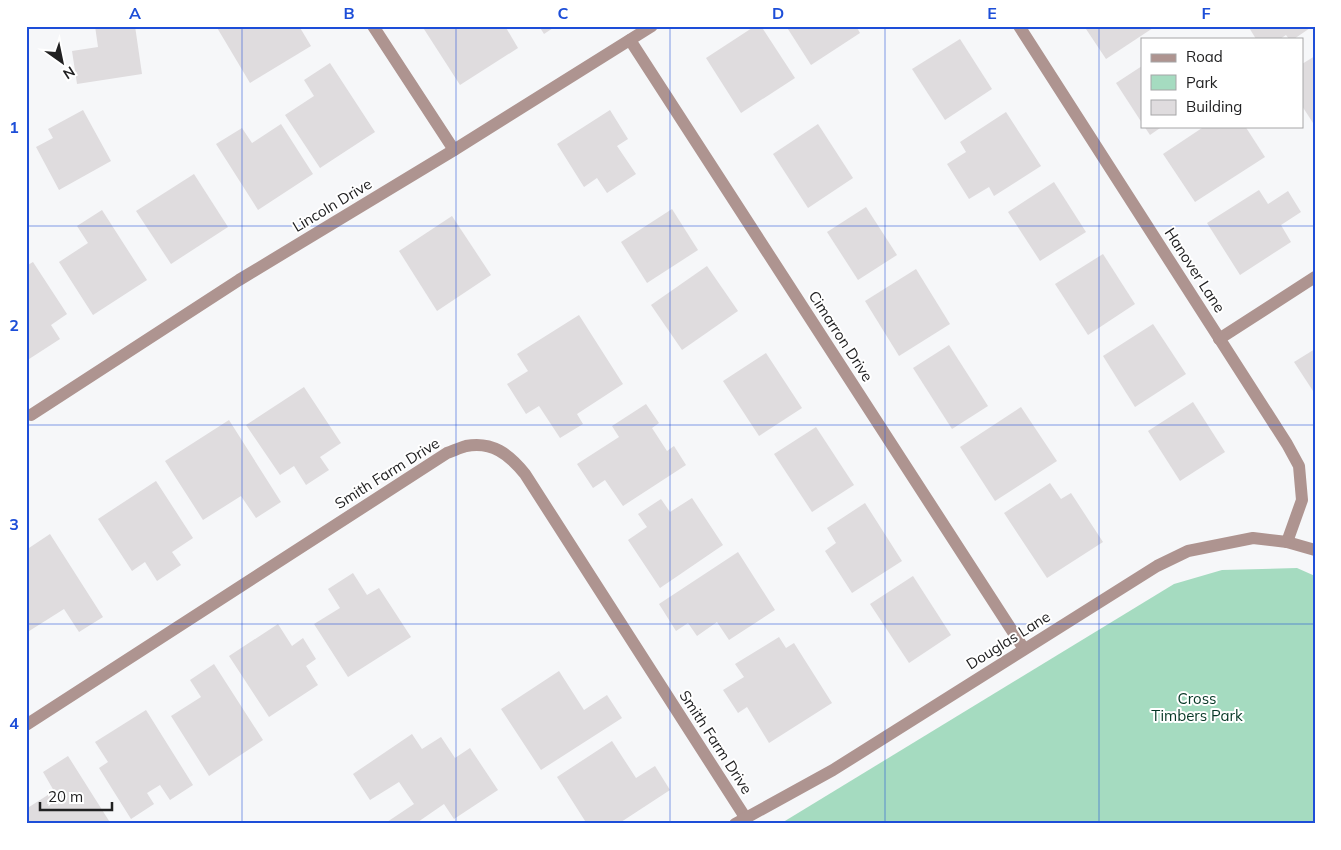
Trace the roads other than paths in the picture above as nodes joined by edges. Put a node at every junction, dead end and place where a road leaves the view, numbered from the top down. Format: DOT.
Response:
graph roads {
  1 [pos="372,26"];
  2 [pos="652,26"];
  3 [pos="1019,26"];
  4 [pos="630,40"];
  5 [pos="454,150"];
  6 [pos="1315,277"];
  7 [pos="1220,339"];
  8 [pos="31,415"];
  9 [pos="1287,542"];
  10 [pos="1315,550"];
  11 [pos="1024,649"];
  12 [pos="26,725"];
  13 [pos="740,821"];
  1 -- 5 [label="street"];
  2 -- 4 [label="street, Lincoln Drive"];
  3 -- 7 [label="street, Hanover Lane"];
  4 -- 5 [label="street, Lincoln Drive"];
  4 -- 11 [label="street, Cimarron Drive"];
  5 -- 8 [label="street, Lincoln Drive"];
  6 -- 7 [label="street"];
  7 -- 9 [label="street, Hanover Lane"];
  9 -- 10 [label="street, Douglas Lane"];
  9 -- 11 [label="street, Douglas Lane"];
  11 -- 13 [label="street, Douglas Lane"];
  12 -- 13 [label="street, Smith Farm Drive"];
}
